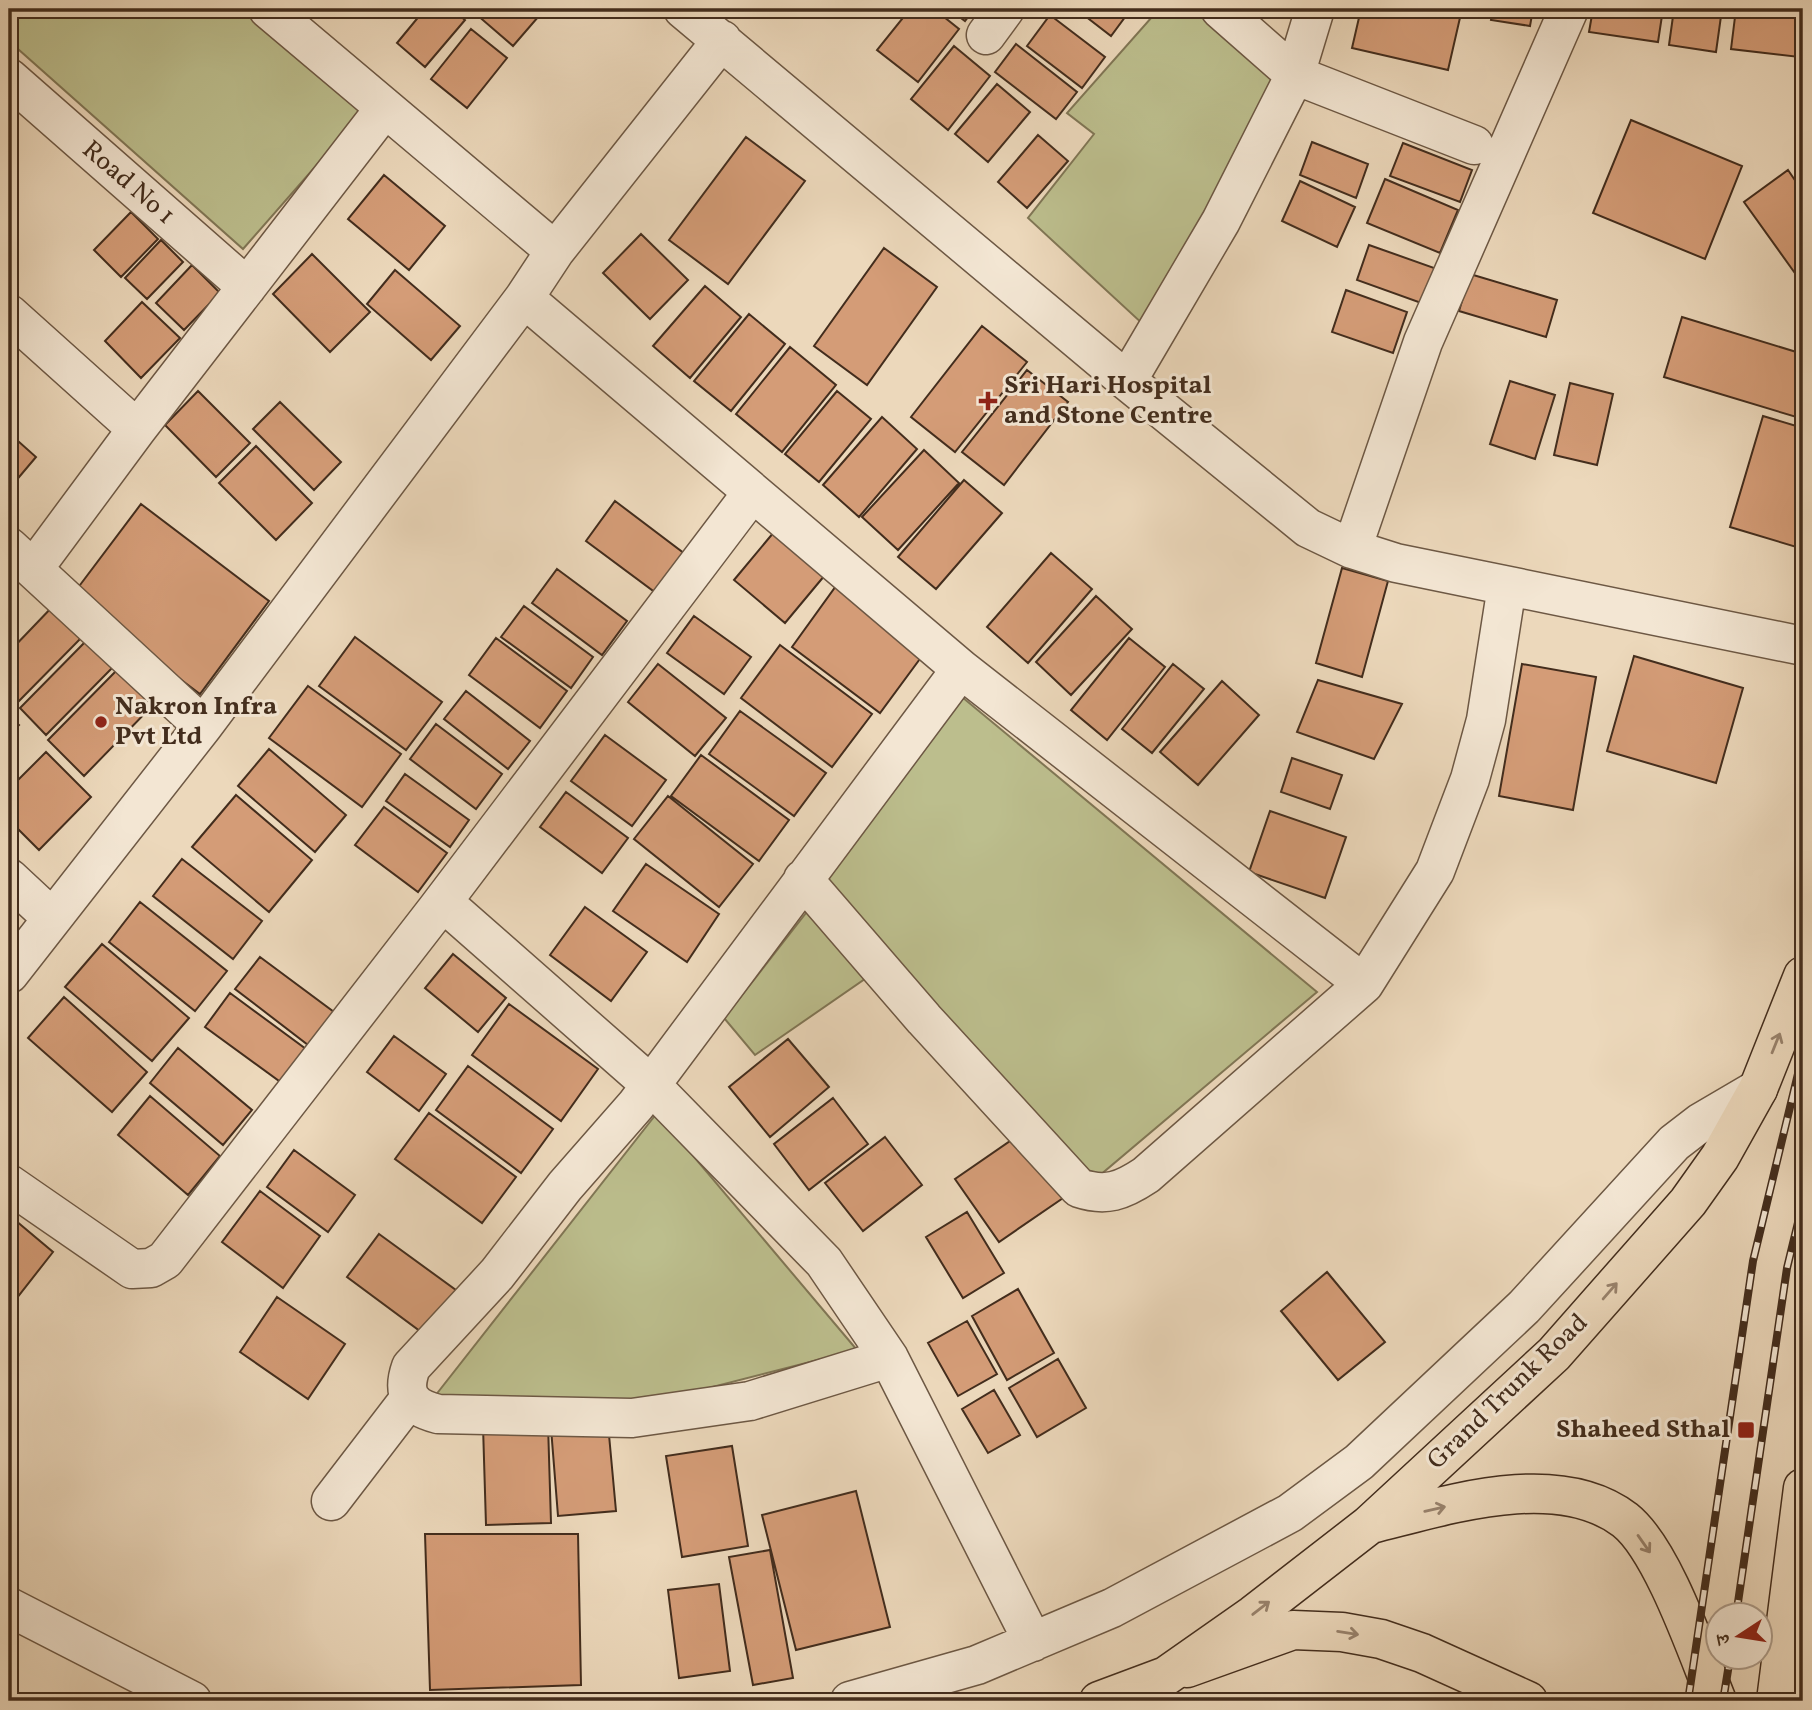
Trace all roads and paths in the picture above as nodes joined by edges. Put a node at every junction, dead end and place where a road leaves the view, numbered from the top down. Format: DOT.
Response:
graph roads {
  1 [pos="268,9"];
  2 [pos="683,9"];
  3 [pos="1220,9"];
  4 [pos="1315,9"];
  5 [pos="1569,9"];
  6 [pos="722,40"];
  7 [pos="1295,75"];
  8 [pos="9,79"];
  9 [pos="385,108"];
  10 [pos="1474,145"];
  11 [pos="555,251"];
  12 [pos="247,287"];
  13 [pos="524,298"];
  14 [pos="9,314"];
  15 [pos="1127,381"];
  16 [pos="137,429"];
  17 [pos="752,493"];
  18 [pos="1352,549"];
  19 [pos="21,557"];
  20 [pos="1507,586"];
  21 [pos="1803,646"];
  22 [pos="961,669"];
  23 [pos="203,726"];
  24 [pos="9,878"];
  25 [pos="803,878"];
  26 [pos="443,902"];
  27 [pos="52,918"];
  28 [pos="9,974"];
  29 [pos="1803,976"];
  30 [pos="1364,984"];
  31 [pos="650,1084"];
  32 [pos="1758,1089"];
  33 [pos="9,1184"];
  34 [pos="888,1358"];
  35 [pos="410,1398"];
  36 [pos="1803,1488"];
  37 [pos="331,1501"];
  38 [pos="1368,1525"];
  39 [pos="9,1607"];
  40 [pos="1032,1642"];
  41 [pos="1166,1676"];
  42 [pos="192,1701"];
  43 [pos="850,1701"];
  44 [pos="1099,1701"];
  45 [pos="1528,1701"];
  46 [pos="1717,1701"];
  47 [pos="1776,1701"];
  1 -- 9 [label="street"];
  2 -- 6 [label="street"];
  3 -- 7 [label="street"];
  4 -- 7 [label="street"];
  5 -- 18 [label="street"];
  6 -- 11 [label="street"];
  6 -- 15 [label="street"];
  7 -- 10 [label="street"];
  7 -- 15 [label="street"];
  8 -- 12 [label="street, Road No 1"];
  9 -- 11 [label="street"];
  9 -- 12 [label="street"];
  11 -- 13 [label="street"];
  12 -- 16 [label="street"];
  13 -- 17 [label="street"];
  13 -- 23 [label="street"];
  14 -- 16 [label="street"];
  15 -- 18 [label="street"];
  16 -- 19 [label="street"];
  17 -- 22 [label="street"];
  17 -- 26 [label="street"];
  18 -- 20 [label="street"];
  19 -- 23 [label="street"];
  20 -- 21 [label="street"];
  20 -- 30 [label="street"];
  22 -- 25 [label="street"];
  22 -- 30 [label="street"];
  23 -- 27 [label="street"];
  24 -- 27 [label="street"];
  25 -- 30 [label="street"];
  25 -- 31 [label="street"];
  26 -- 31 [label="street"];
  26 -- 33 [label="street"];
  27 -- 28 [label="street"];
  32 -- 29 [label="main road, Grand Trunk Road, one-way"];
  31 -- 34 [label="street"];
  31 -- 35 [label="street"];
  38 -- 32 [label="main road, Grand Trunk Road, one-way"];
  32 -- 40 [label="street"];
  34 -- 35 [label="street"];
  34 -- 40 [label="street"];
  35 -- 37 [label="street"];
  36 -- 47 [label="main road"];
  41 -- 38 [label="main road, Grand Trunk Road, one-way"];
  38 -- 46 [label="main road, one-way"];
  39 -- 42 [label="street"];
  40 -- 43 [label="street"];
  41 -- 44 [label="main road, Grand Trunk Road"];
  41 -- 45 [label="main road, one-way"];
}
